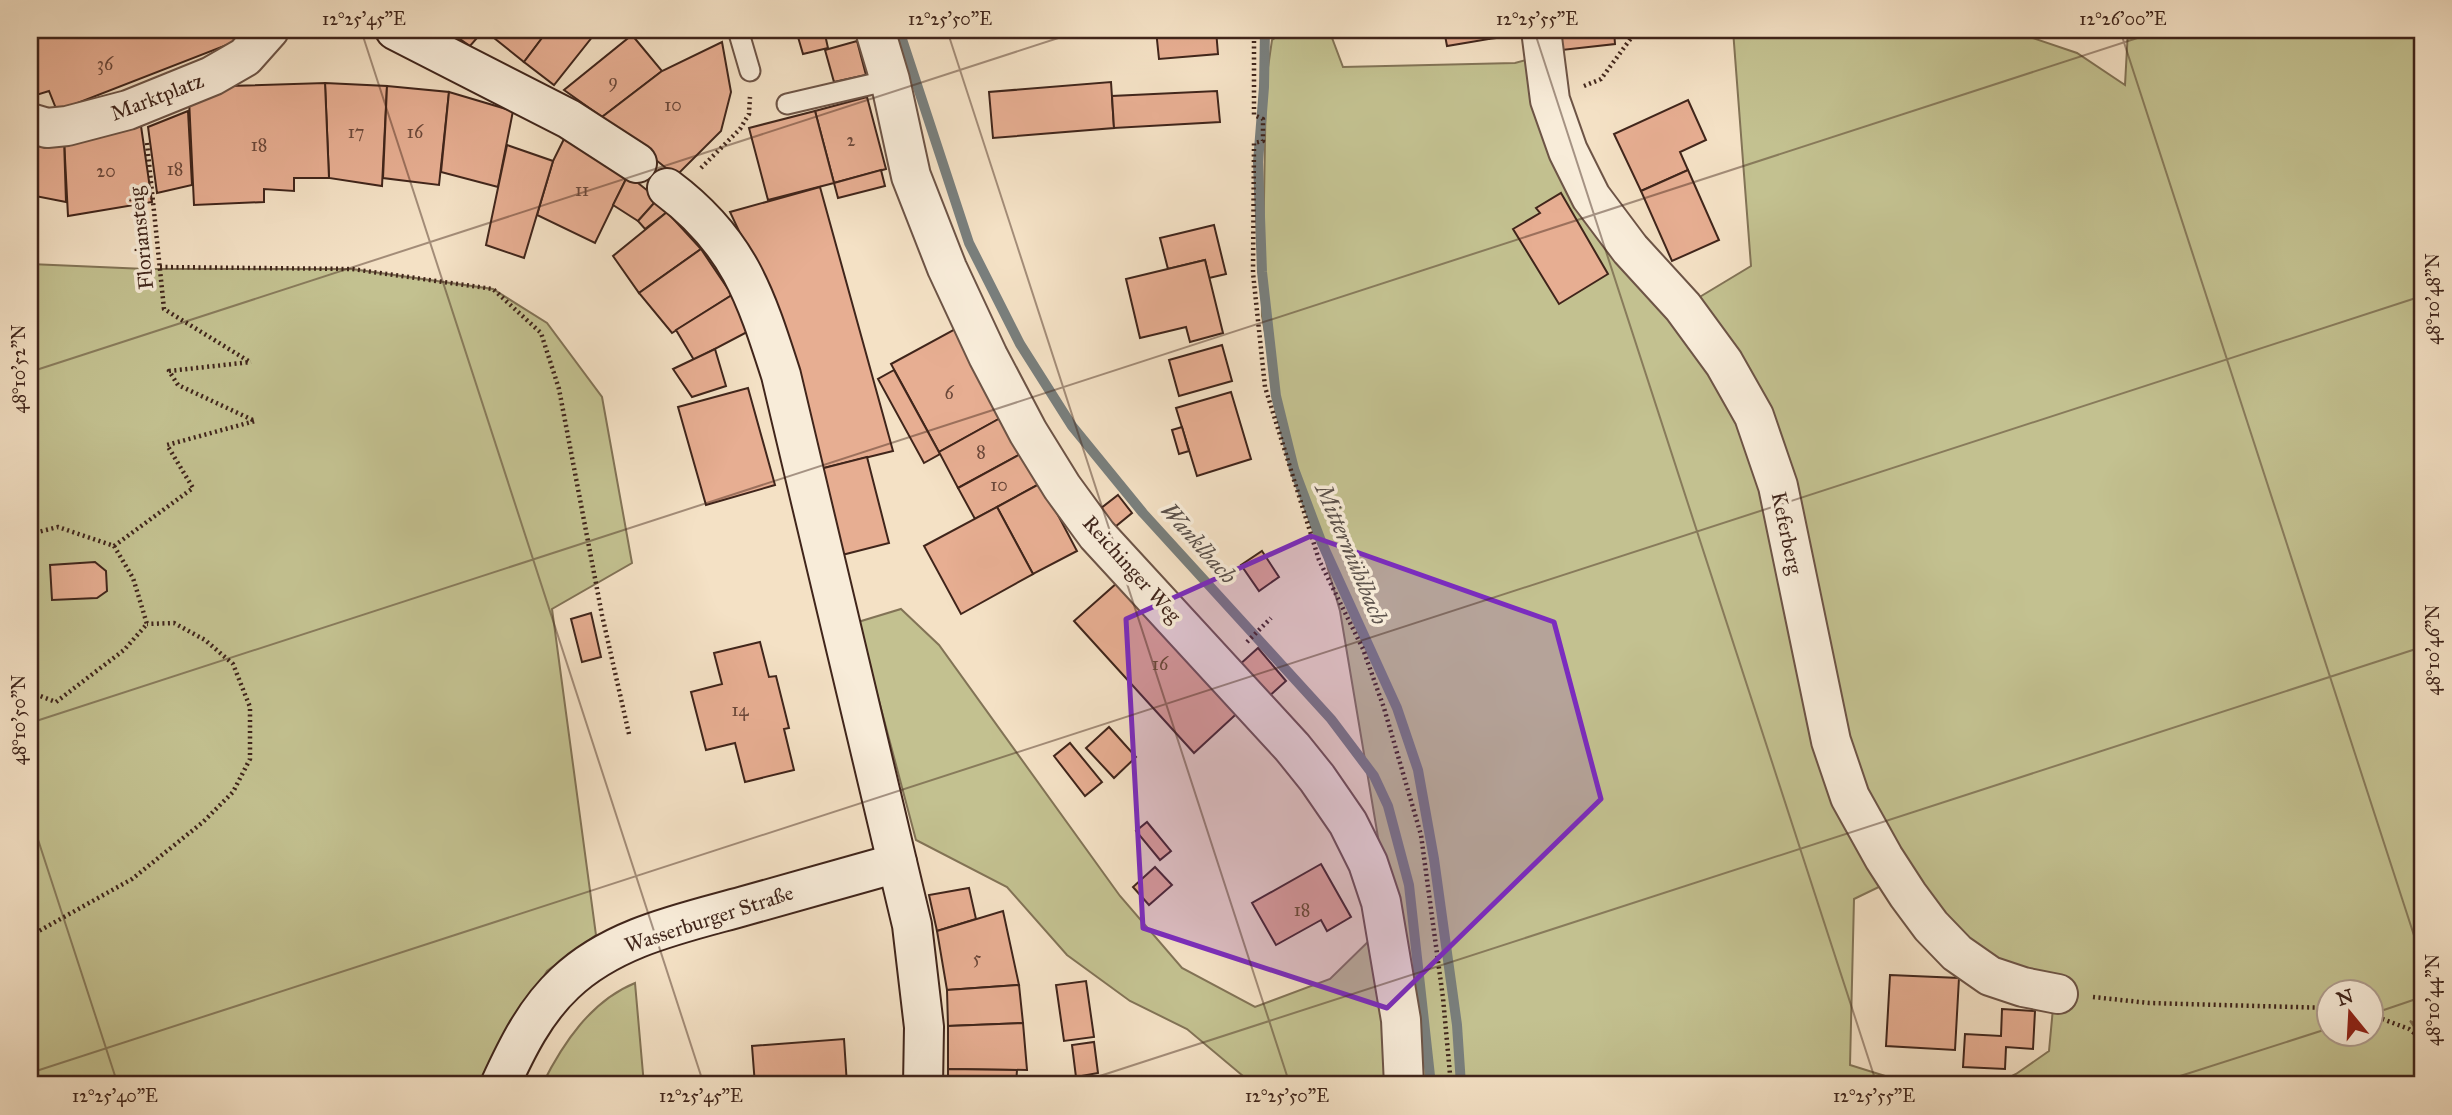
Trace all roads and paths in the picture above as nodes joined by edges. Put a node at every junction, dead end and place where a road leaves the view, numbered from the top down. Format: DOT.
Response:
graph roads {
  1 [pos="269,30"];
  2 [pos="738,30"];
  3 [pos="875,30"];
  4 [pos="1254,30"];
  5 [pos="1541,30"];
  6 [pos="1637,30"];
  7 [pos="402,34"];
  8 [pos="750,71"];
  9 [pos="890,80"];
  10 [pos="1550,100"];
  11 [pos="143,104"];
  12 [pos="787,104"];
  13 [pos="749,114"];
  14 [pos="30,123"];
  15 [pos="637,163"];
  16 [pos="667,188"];
  17 [pos="160,267"];
  18 [pos="30,534"];
  19 [pos="114,546"];
  20 [pos="1271,618"];
  21 [pos="147,624"];
  22 [pos="1245,645"];
  23 [pos="30,692"];
  24 [pos="629,734"];
  25 [pos="897,863"];
  26 [pos="30,936"];
  27 [pos="2058,994"];
  28 [pos="2316,1008"];
  29 [pos="2386,1021"];
  30 [pos="2422,1039"];
  31 [pos="500,1085"];
  32 [pos="923,1085"];
  33 [pos="1404,1085"];
  34 [pos="1451,1085"];
  1 -- 11 [label="street, Marktplatz"];
  2 -- 8 [label="lane"];
  3 -- 9 [label="street, Reichinger Weg"];
  4 -- 34 [label="path"];
  5 -- 10 [label="street, Keferberg"];
  6 -- 10 [label="path"];
  7 -- 15 [label="street"];
  9 -- 12 [label="lane"];
  9 -- 33 [label="street, Reichinger Weg"];
  10 -- 27 [label="street, Keferberg"];
  11 -- 14 [label="street, Marktplatz"];
  11 -- 17 [label="path, Floriansteig"];
  13 -- 16 [label="path"];
  16 -- 25 [label="street"];
  17 -- 19 [label="path, Floriansteig"];
  17 -- 24 [label="path"];
  18 -- 19 [label="path"];
  19 -- 21 [label="path"];
  20 -- 22 [label="path"];
  21 -- 23 [label="path"];
  21 -- 26 [label="path"];
  25 -- 31 [label="street, Wasserburger Straße"];
  25 -- 32 [label="street"];
  27 -- 28 [label="path"];
  29 -- 30 [label="path"];
}
